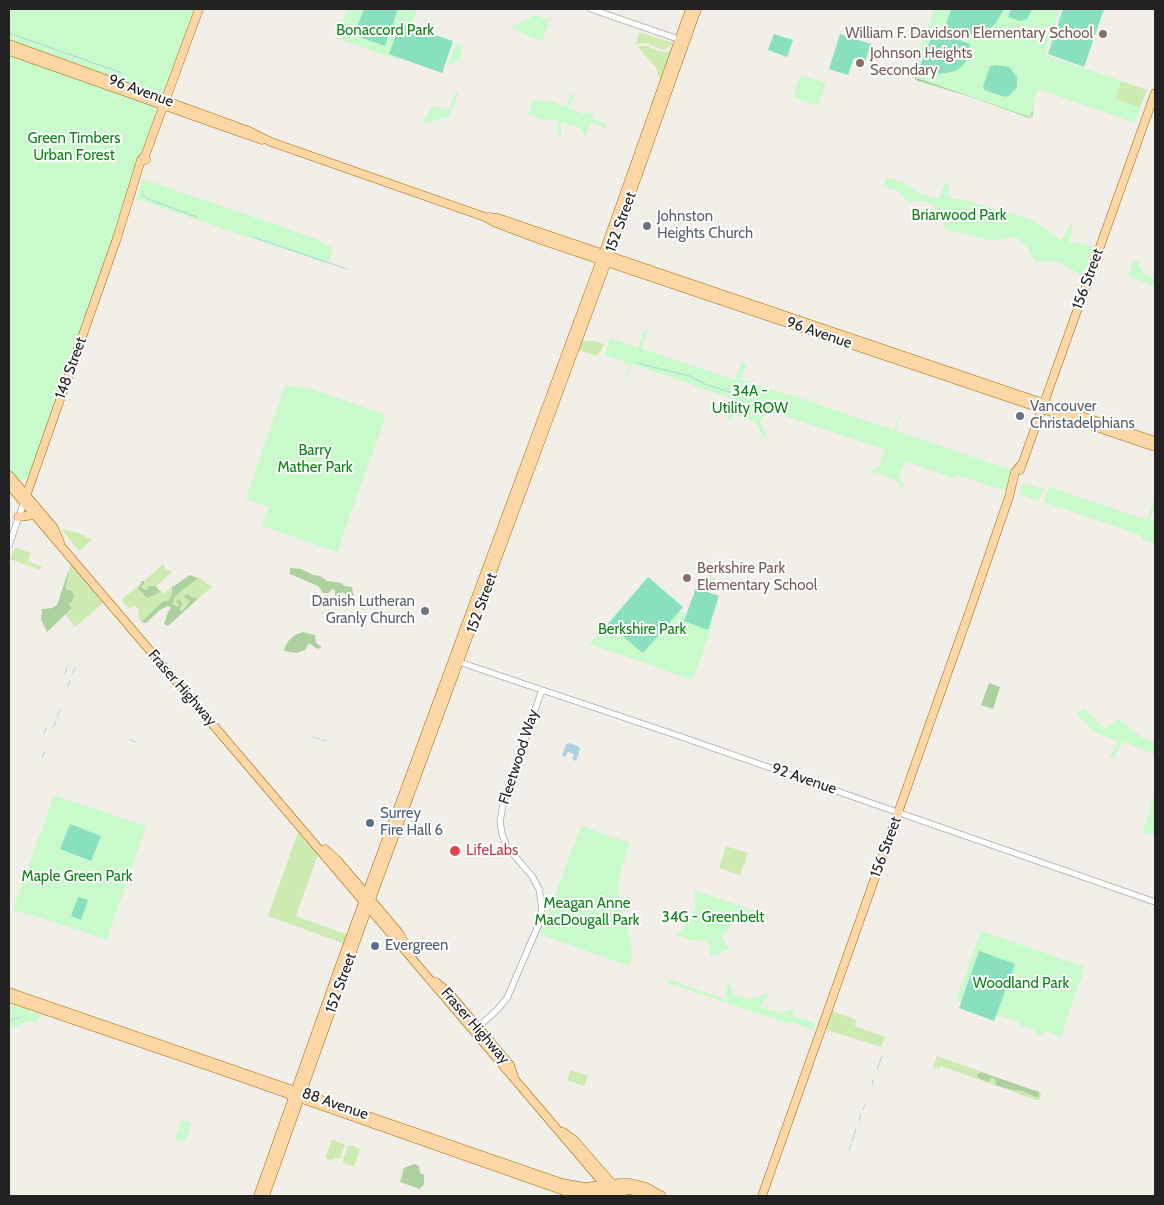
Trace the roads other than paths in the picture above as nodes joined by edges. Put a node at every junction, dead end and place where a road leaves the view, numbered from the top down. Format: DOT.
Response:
graph roads {
  1 [pos="199,9"];
  2 [pos="591,9"];
  3 [pos="690,9"];
  4 [pos="697,9"];
  5 [pos="682,41"];
  6 [pos="9,44"];
  7 [pos="9,51"];
  8 [pos="1155,93"];
  9 [pos="164,103"];
  10 [pos="605,258"];
  11 [pos="722,294"];
  12 [pos="714,297"];
  13 [pos="931,364"];
  14 [pos="922,368"];
  15 [pos="1043,405"];
  16 [pos="1155,444"];
  17 [pos="9,475"];
  18 [pos="32,477"];
  19 [pos="12,484"];
  20 [pos="25,499"];
  21 [pos="34,515"];
  22 [pos="18,517"];
  23 [pos="9,545"];
  24 [pos="64,550"];
  25 [pos="456,661"];
  26 [pos="542,690"];
  27 [pos="899,812"];
  28 [pos="300,826"];
  29 [pos="394,828"];
  30 [pos="372,880"];
  31 [pos="356,882"];
  32 [pos="367,900"];
  33 [pos="1155,902"];
  34 [pos="380,919"];
  35 [pos="362,924"];
  36 [pos="411,956"];
  37 [pos="9,992"];
  38 [pos="9,998"];
  39 [pos="476,1029"];
  40 [pos="297,1094"];
  41 [pos="554,1126"];
  42 [pos="593,1171"];
  43 [pos="584,1187"];
  44 [pos="611,1189"];
  45 [pos="591,1193"];
  46 [pos="639,1194"];
  47 [pos="258,1196"];
  48 [pos="265,1196"];
  49 [pos="600,1196"];
  50 [pos="623,1196"];
  51 [pos="649,1196"];
  52 [pos="662,1196"];
  53 [pos="762,1196"];
  1 -- 9 [label="main road, 148 Street"];
  2 -- 5 [label="street"];
  3 -- 5 [label="main road, 152 Street"];
  4 -- 5 [label="main road, 152 Street"];
  5 -- 10 [label="main road, 152 Street"];
  6 -- 9 [label="main road, 96 Avenue"];
  7 -- 9 [label="main road, 96 Avenue"];
  8 -- 15 [label="main road, 156 Street"];
  9 -- 10 [label="main road, 96 Avenue"];
  9 -- 18 [label="main road, 148 Street"];
  10 -- 11 [label="main road, 96 Avenue"];
  10 -- 12 [label="main road, 96 Avenue"];
  10 -- 25 [label="main road, 152 Street"];
  11 -- 12 [label="main road"];
  11 -- 13 [label="main road, 96 Avenue"];
  12 -- 14 [label="main road, 96 Avenue"];
  13 -- 14 [label="main road"];
  13 -- 15 [label="main road, 96 Avenue"];
  14 -- 15 [label="main road, 96 Avenue"];
  15 -- 16 [label="main road, 96 Avenue"];
  15 -- 16 [label="main road, 96 Avenue"];
  15 -- 27 [label="main road, 156 Street"];
  17 -- 19 [label="main road, Fraser Highway"];
  18 -- 19 [label="main road"];
  18 -- 20 [label="main road, 148 Street"];
  19 -- 20 [label="main road, Fraser Highway"];
  20 -- 21 [label="main road, Fraser Highway"];
  20 -- 22 [label="street, 148 Street"];
  20 -- 24 [label="main road, Fraser Highway"];
  21 -- 22 [label="main road"];
  21 -- 24 [label="main road, Fraser Highway"];
  22 -- 23 [label="street, 148 Street"];
  24 -- 28 [label="main road, Fraser Highway"];
  25 -- 26 [label="street, 92 Avenue"];
  25 -- 29 [label="main road, 152 Street"];
  26 -- 27 [label="street, 92 Avenue"];
  26 -- 39 [label="street, Fleetwood Way"];
  27 -- 33 [label="street, 92 Avenue"];
  27 -- 53 [label="main road, 156 Street"];
  28 -- 31 [label="main road, Fraser Highway"];
  28 -- 32 [label="main road, Fraser Highway"];
  29 -- 30 [label="main road, 152 Street"];
  29 -- 32 [label="main road, 152 Street"];
  30 -- 31 [label="main road"];
  30 -- 32 [label="main road, 152 Street"];
  31 -- 32 [label="main road, Fraser Highway"];
  32 -- 34 [label="main road, Fraser Highway"];
  32 -- 35 [label="main road, 152 Street"];
  32 -- 36 [label="main road, Fraser Highway"];
  32 -- 40 [label="main road, 152 Street"];
  34 -- 35 [label="main road"];
  34 -- 36 [label="main road, Fraser Highway"];
  35 -- 40 [label="main road, 152 Street"];
  36 -- 39 [label="main road, Fraser Highway"];
  37 -- 40 [label="main road, 88 Avenue"];
  38 -- 40 [label="main road, 88 Avenue"];
  39 -- 41 [label="main road, Fraser Highway"];
  40 -- 43 [label="main road, 88 Avenue"];
  40 -- 45 [label="main road, 88 Avenue"];
  40 -- 47 [label="main road, 152 Street"];
  40 -- 48 [label="main road, 152 Street"];
  41 -- 42 [label="main road, Fraser Highway"];
  41 -- 44 [label="main road, Fraser Highway"];
  42 -- 43 [label="main road"];
  42 -- 44 [label="main road, Fraser Highway"];
  43 -- 44 [label="main road, 88 Avenue"];
  44 -- 45 [label="main road, 88 Avenue"];
  44 -- 46 [label="main road, 88 Avenue"];
  44 -- 50 [label="main road, Fraser Highway"];
  44 -- 52 [label="main road, 88 Avenue"];
  45 -- 49 [label="main road"];
  46 -- 51 [label="main road, 88 Avenue"];
}
